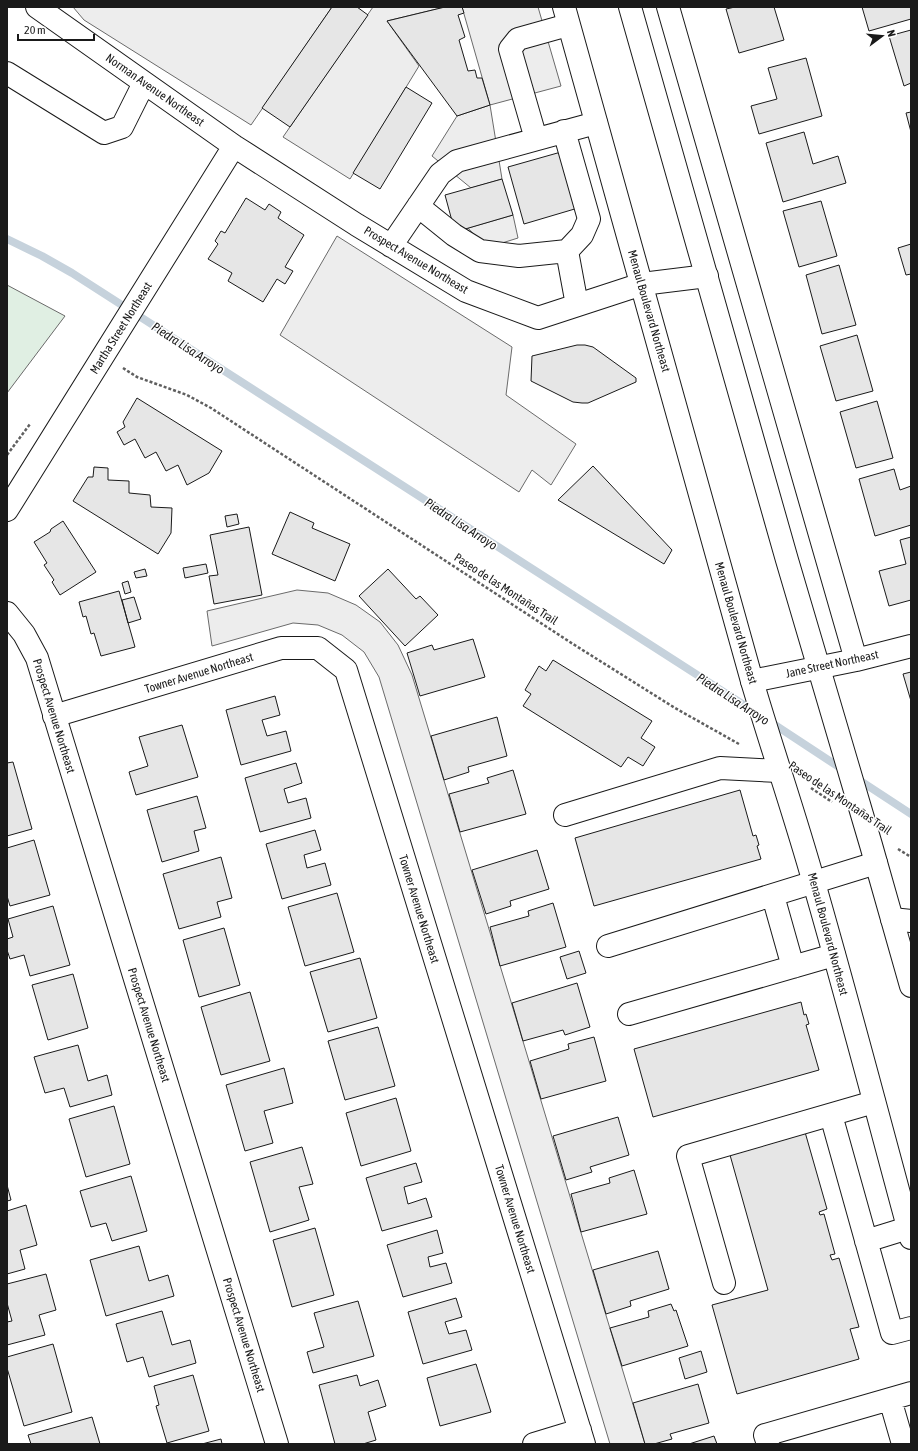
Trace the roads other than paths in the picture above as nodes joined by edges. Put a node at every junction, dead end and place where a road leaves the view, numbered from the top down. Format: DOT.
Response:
graph roads {
  1 [pos="38,7"];
  2 [pos="630,7"];
  3 [pos="668,7"];
  4 [pos="566,16"];
  5 [pos="7,73"];
  6 [pos="144,83"];
  7 [pos="596,123"];
  8 [pos="564,132"];
  9 [pos="536,139"];
  10 [pos="234,146"];
  11 [pos="418,206"];
  12 [pos="391,246"];
  13 [pos="567,251"];
  14 [pos="706,276"];
  15 [pos="642,284"];
  16 [pos="577,305"];
  17 [pos="7,510"];
  18 [pos="7,614"];
  19 [pos="911,646"];
  20 [pos="856,660"];
  21 [pos="818,668"];
  22 [pos="752,681"];
  23 [pos="54,716"];
  24 [pos="777,765"];
  25 [pos="565,816"];
  26 [pos="876,864"];
  27 [pos="814,883"];
  28 [pos="772,896"];
  29 [pos="901,920"];
  30 [pos="608,946"];
  31 [pos="834,956"];
  32 [pos="793,967"];
  33 [pos="911,986"];
  34 [pos="629,1014"];
  35 [pos="874,1102"];
  36 [pos="831,1115"];
  37 [pos="910,1233"];
  38 [pos="866,1241"];
  39 [pos="724,1283"];
  40 [pos="911,1328"];
  41 [pos="911,1393"];
  42 [pos="890,1399"];
  43 [pos="582,1437"];
  44 [pos="277,1444"];
  45 [pos="534,1444"];
  46 [pos="768,1444"];
  47 [pos="903,1444"];
  1 -- 6 [label="street, Norman Avenue Northeast"];
  2 -- 14 [label="street"];
  3 -- 20 [label="street"];
  4 -- 7 [label="street, Menaul Boulevard Northeast"];
  4 -- 9 [label="street"];
  5 -- 6 [label="street"];
  6 -- 10 [label="street, Norman Avenue Northeast"];
  7 -- 8 [label="street"];
  7 -- 15 [label="street, Menaul Boulevard Northeast"];
  8 -- 9 [label="street"];
  8 -- 13 [label="street"];
  9 -- 11 [label="street"];
  10 -- 12 [label="street, Prospect Avenue Northeast"];
  10 -- 17 [label="street, Martha Street Northeast"];
  11 -- 12 [label="street"];
  11 -- 13 [label="street"];
  12 -- 16 [label="street, Prospect Avenue Northeast"];
  13 -- 16 [label="street"];
  14 -- 15 [label="street, Prospect Avenue Northeast"];
  14 -- 21 [label="street"];
  15 -- 16 [label="street, Prospect Avenue Northeast"];
  15 -- 22 [label="street, Menaul Boulevard Northeast"];
  18 -- 23 [label="street, Prospect Avenue Northeast"];
  19 -- 20 [label="street, Jane Street Northeast"];
  20 -- 21 [label="street, Jane Street Northeast"];
  21 -- 22 [label="street, Jane Street Northeast"];
  21 -- 26 [label="street"];
  22 -- 24 [label="street, Menaul Boulevard Northeast"];
  23 -- 43 [label="street, Towner Avenue Northeast"];
  23 -- 44 [label="street, Prospect Avenue Northeast"];
  24 -- 25 [label="street"];
  24 -- 27 [label="street, Menaul Boulevard Northeast"];
  26 -- 27 [label="street"];
  26 -- 29 [label="street"];
  27 -- 28 [label="street"];
  27 -- 31 [label="street, Menaul Boulevard Northeast"];
  28 -- 30 [label="street"];
  28 -- 32 [label="street"];
  29 -- 33 [label="street"];
  31 -- 32 [label="street"];
  31 -- 35 [label="street, Menaul Boulevard Northeast"];
  32 -- 34 [label="street"];
  35 -- 36 [label="street"];
  35 -- 37 [label="street, Menaul Boulevard Northeast"];
  36 -- 38 [label="street"];
  36 -- 39 [label="street"];
  37 -- 38 [label="street"];
  38 -- 40 [label="street"];
  41 -- 42 [label="street"];
  42 -- 46 [label="street"];
  42 -- 47 [label="street"];
  43 -- 45 [label="street"];
}
